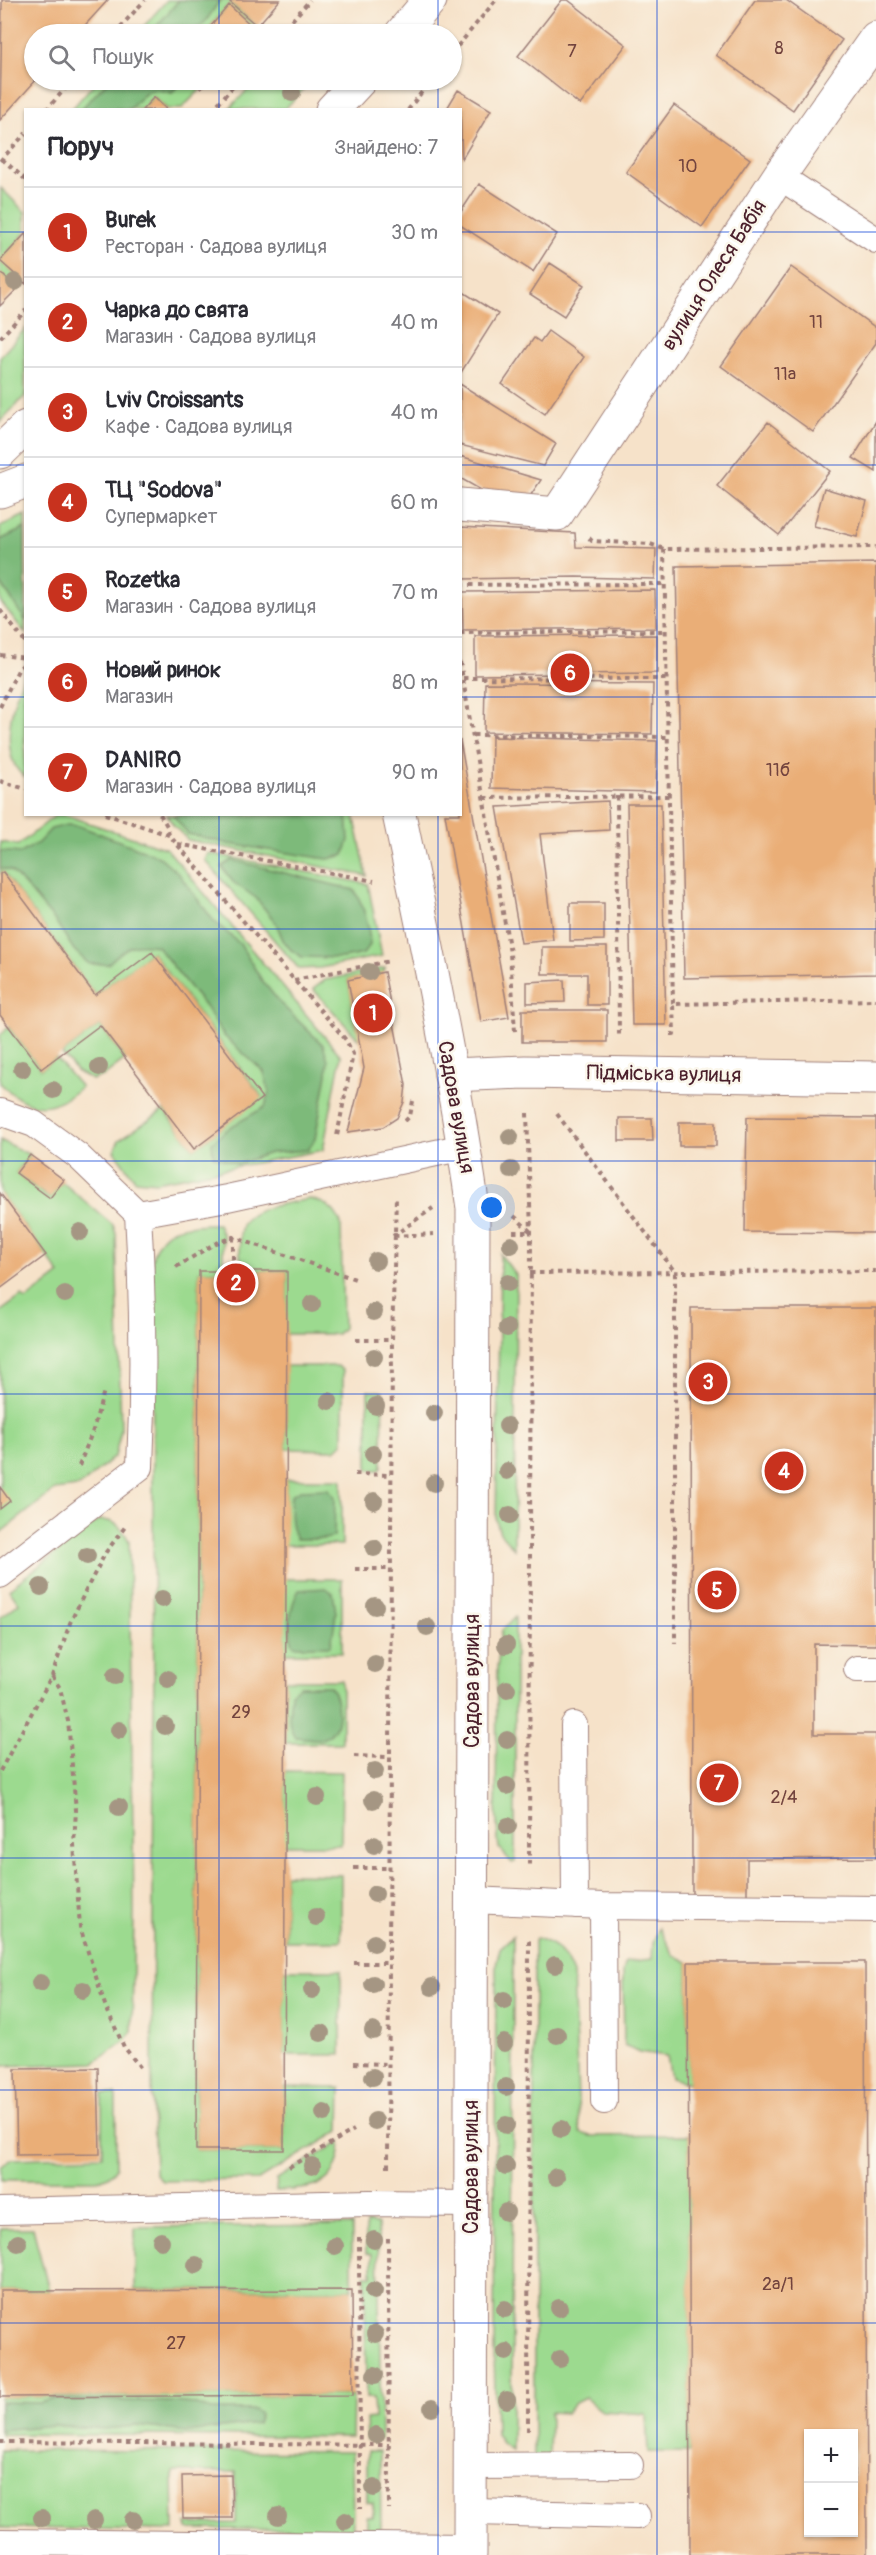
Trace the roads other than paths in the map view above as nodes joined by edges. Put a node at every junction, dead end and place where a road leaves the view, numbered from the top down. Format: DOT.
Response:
graph roads {
  1 [pos="430,0"];
  2 [pos="410,24"];
  3 [pos="876,38"];
  4 [pos="351,90"];
  5 [pos="365,90"];
  6 [pos="334,108"];
  7 [pos="357,108"];
  8 [pos="779,176"];
  9 [pos="876,240"];
  10 [pos="24,429"];
  11 [pos="0,452"];
  12 [pos="24,482"];
  13 [pos="0,491"];
  14 [pos="462,505"];
  15 [pos="399,816"];
  16 [pos="451,1075"];
  17 [pos="876,1078"];
  18 [pos="0,1112"];
  19 [pos="464,1147"];
  20 [pos="138,1214"];
  21 [pos="0,1575"];
  22 [pos="574,1725"];
  23 [pos="471,1900"];
  24 [pos="575,1905"];
  25 [pos="603,1906"];
  26 [pos="876,1910"];
  27 [pos="604,2101"];
  28 [pos="471,2204"];
  29 [pos="0,2211"];
  30 [pos="630,2465"];
  31 [pos="470,2466"];
  32 [pos="471,2512"];
  33 [pos="637,2516"];
  34 [pos="0,2542"];
  35 [pos="470,2551"];
  1 -- 2 [label="street"];
  3 -- 8 [label="street, вулиця Олеся Бабія"];
  4 -- 6 [label="street"];
  5 -- 7 [label="street"];
  8 -- 9 [label="lane"];
  8 -- 14 [label="street, вулиця Олеся Бабія"];
  10 -- 11 [label="street"];
  12 -- 13 [label="street"];
  15 -- 16 [label="street, Садова вулиця"];
  16 -- 17 [label="street, Підміська вулиця"];
  16 -- 19 [label="street, Садова вулиця"];
  18 -- 20 [label="lane"];
  19 -- 20 [label="lane"];
  19 -- 23 [label="street, Садова вулиця"];
  20 -- 21 [label="lane"];
  22 -- 24 [label="lane"];
  23 -- 24 [label="lane"];
  23 -- 28 [label="street, Садова вулиця"];
  24 -- 25 [label="lane"];
  25 -- 26 [label="lane"];
  25 -- 27 [label="lane"];
  28 -- 29 [label="lane"];
  28 -- 31 [label="street, Садова вулиця"];
  30 -- 31 [label="lane"];
  31 -- 32 [label="street, Садова вулиця"];
  32 -- 33 [label="lane"];
  32 -- 35 [label="street, Садова вулиця"];
  34 -- 35 [label="lane"];
}
